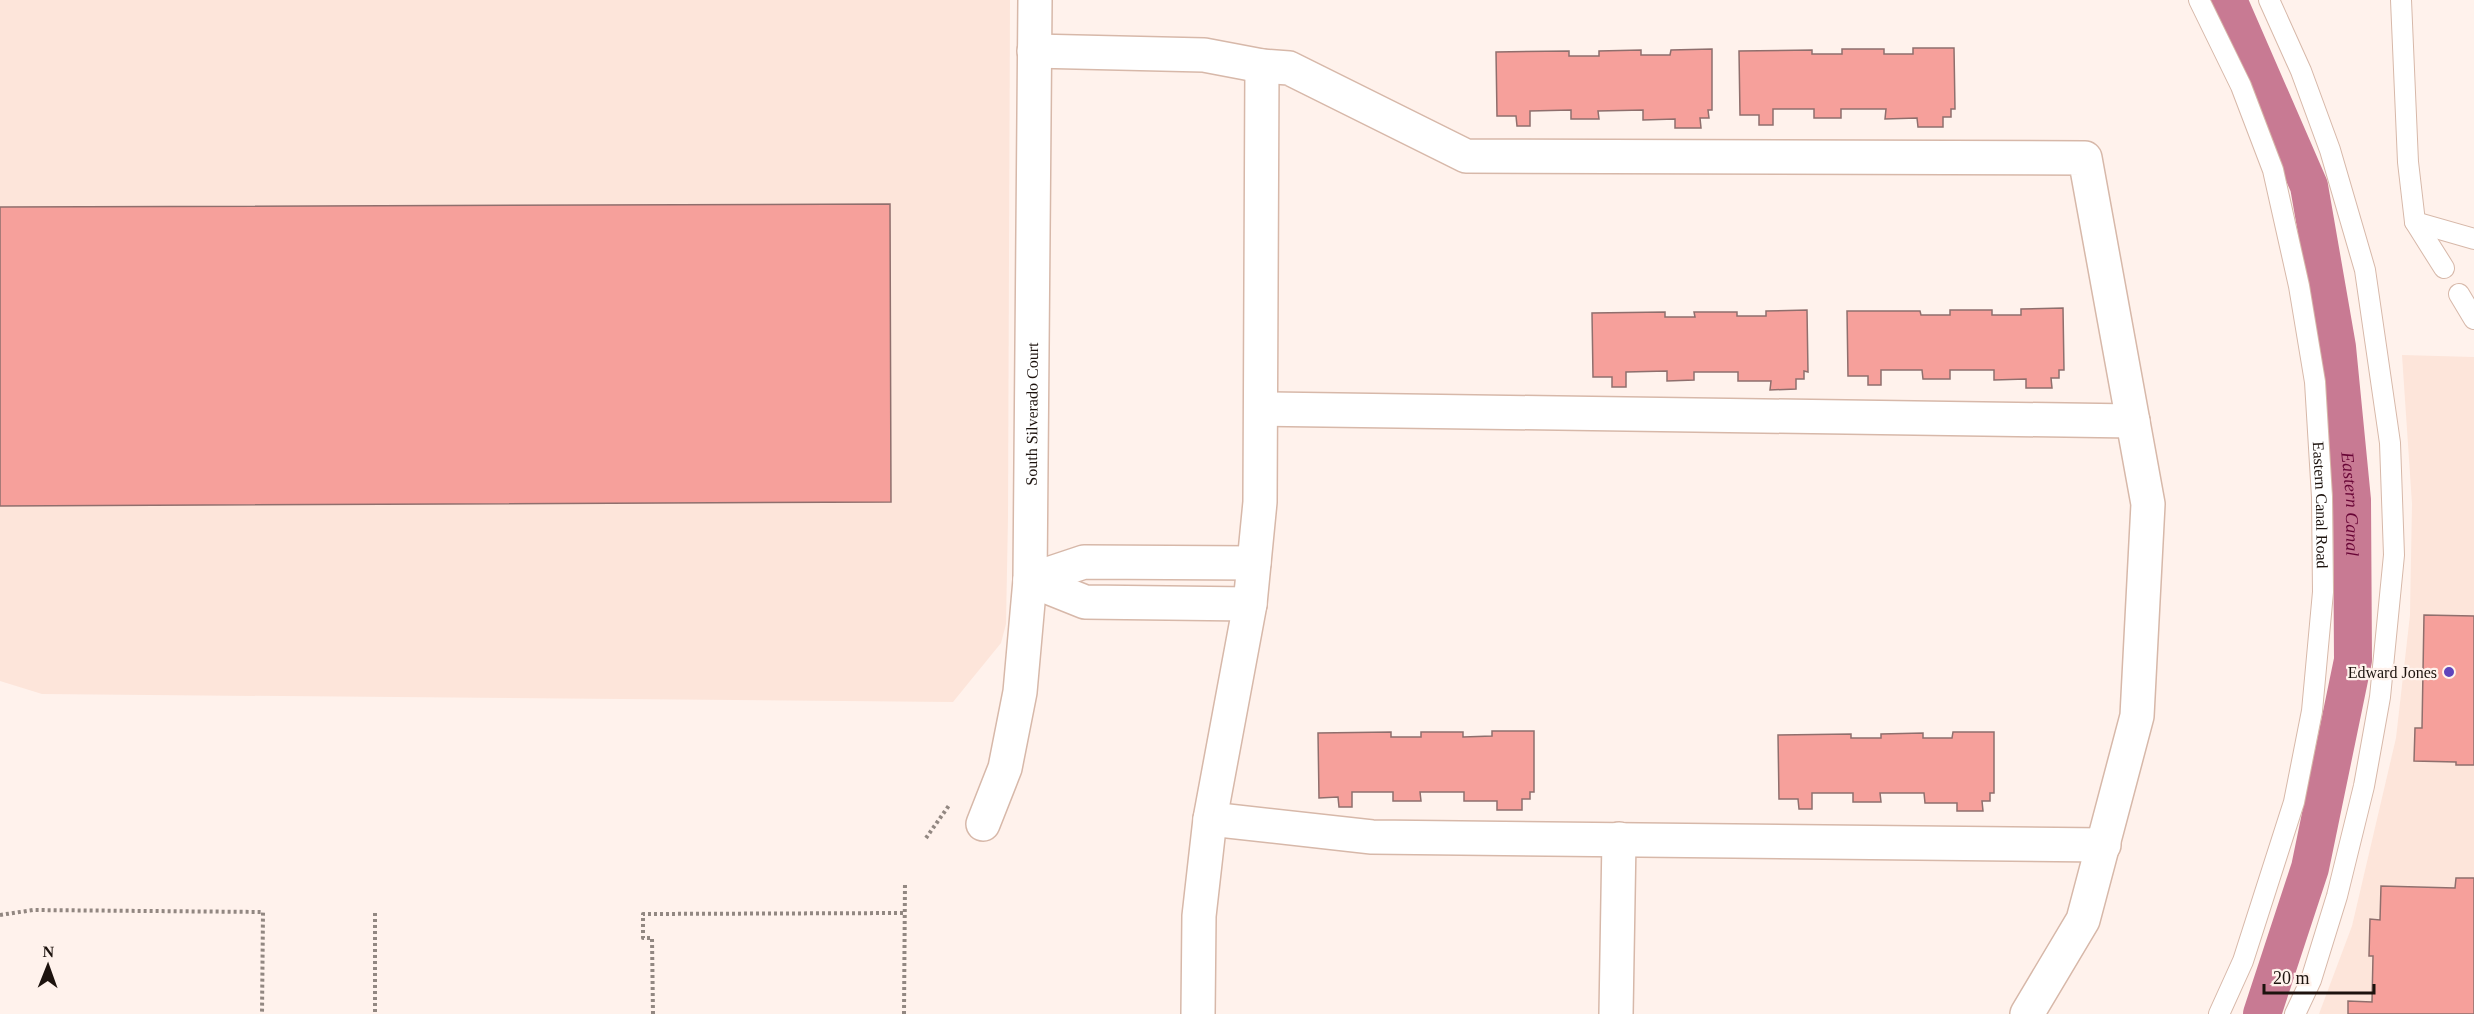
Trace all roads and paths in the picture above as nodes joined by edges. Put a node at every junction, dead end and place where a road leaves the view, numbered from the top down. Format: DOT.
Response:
graph roads {
  1 [pos="1035,0"];
  2 [pos="2199,0"];
  3 [pos="2269,0"];
  4 [pos="2401,0"];
  5 [pos="1035,51"];
  6 [pos="1262,66"];
  7 [pos="2415,222"];
  8 [pos="2474,239"];
  9 [pos="2444,268"];
  10 [pos="2459,294"];
  11 [pos="2474,319"];
  12 [pos="1261,409"];
  13 [pos="2133,421"];
  14 [pos="1254,563"];
  15 [pos="1030,580"];
  16 [pos="1250,604"];
  17 [pos="1210,819"];
  18 [pos="983,824"];
  19 [pos="1619,839"];
  20 [pos="2104,844"];
  21 [pos="905,882"];
  22 [pos="375,913"];
  23 [pos="904,913"];
  24 [pos="0,915"];
  25 [pos="262,1014"];
  26 [pos="375,1014"];
  27 [pos="653,1014"];
  28 [pos="904,1014"];
  29 [pos="1198,1014"];
  30 [pos="1616,1014"];
  31 [pos="2026,1014"];
  32 [pos="2218,1014"];
  33 [pos="2295,1014"];
  1 -- 5 [label="street, South Silverado Court"];
  2 -- 32 [label="lane, Eastern Canal Road"];
  3 -- 33 [label="lane"];
  4 -- 7 [label="lane"];
  5 -- 6 [label="street"];
  5 -- 15 [label="street, South Silverado Court"];
  6 -- 12 [label="street"];
  6 -- 13 [label="street"];
  7 -- 8 [label="lane"];
  7 -- 9 [label="lane"];
  10 -- 11 [label="lane"];
  12 -- 13 [label="street"];
  12 -- 14 [label="street"];
  13 -- 20 [label="street"];
  14 -- 15 [label="street"];
  14 -- 16 [label="street"];
  15 -- 16 [label="street"];
  15 -- 18 [label="street, South Silverado Court"];
  16 -- 17 [label="street"];
  17 -- 19 [label="street"];
  17 -- 29 [label="street"];
  19 -- 20 [label="street"];
  19 -- 30 [label="street"];
  20 -- 31 [label="street"];
  21 -- 28 [label="path"];
  22 -- 26 [label="path"];
  23 -- 27 [label="path"];
  24 -- 25 [label="path"];
}
